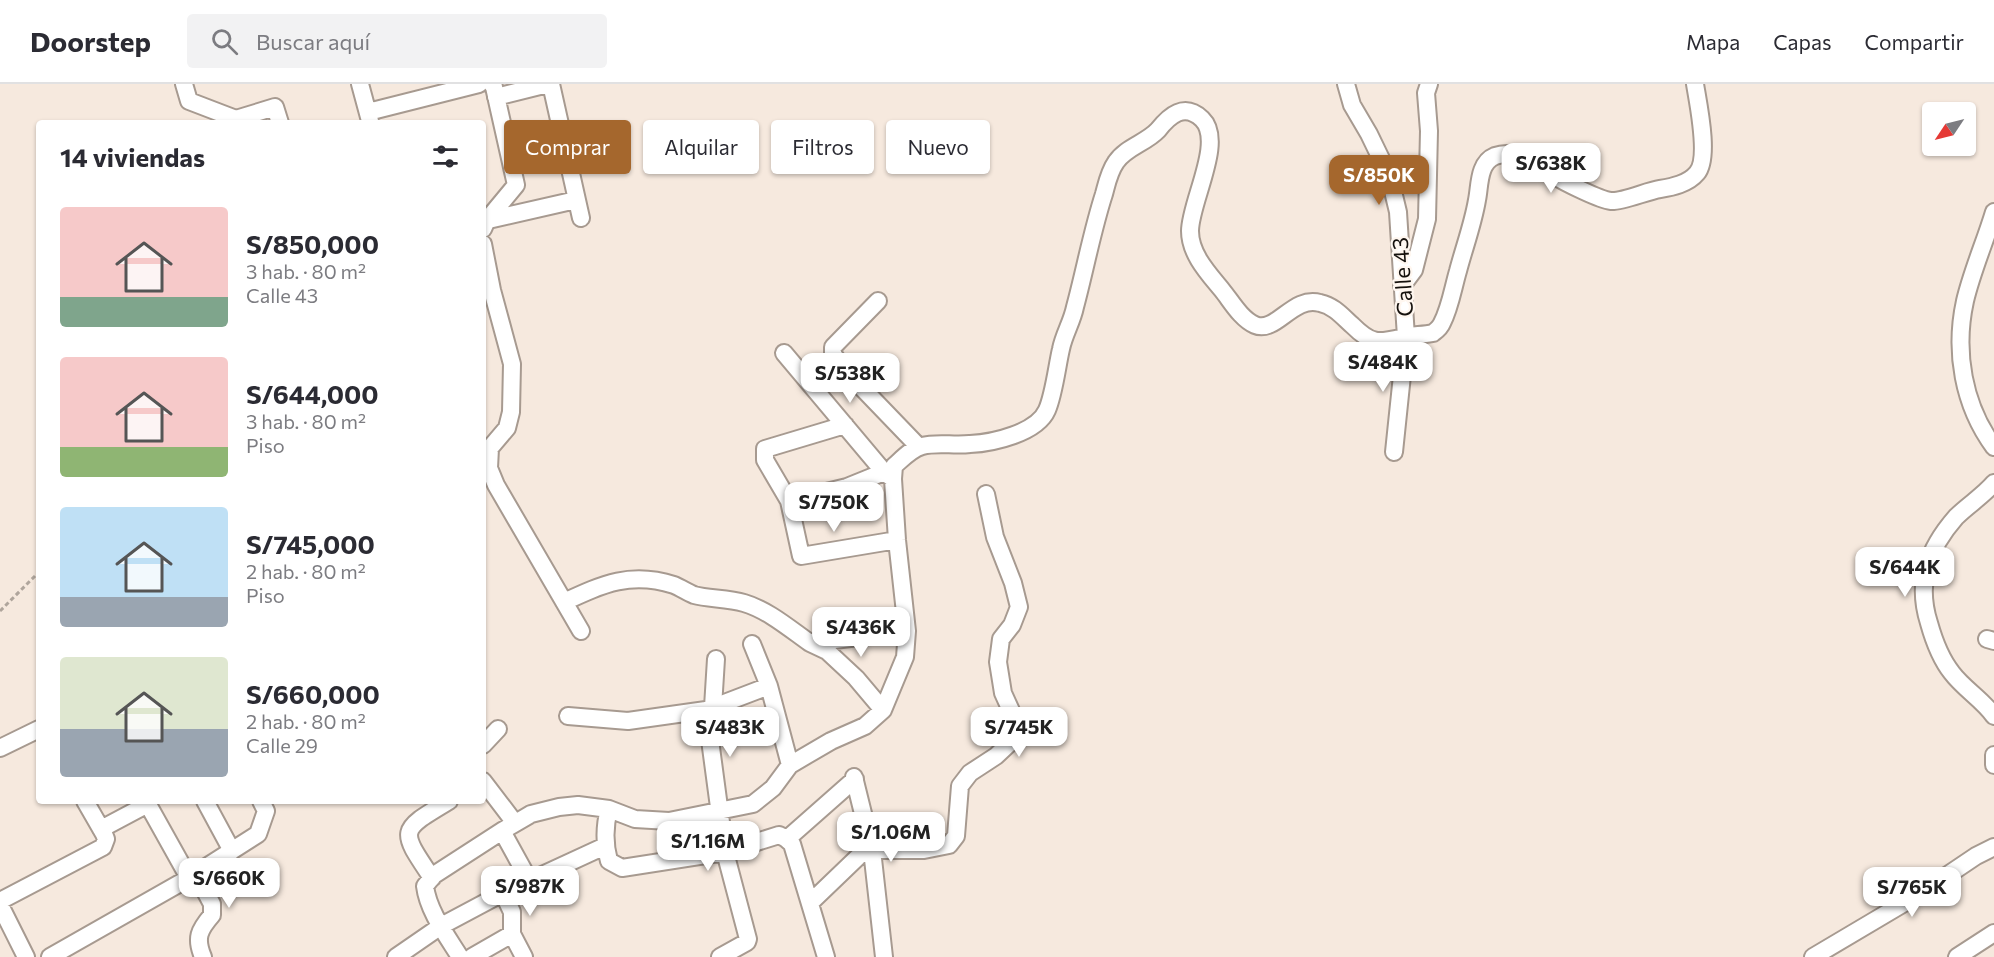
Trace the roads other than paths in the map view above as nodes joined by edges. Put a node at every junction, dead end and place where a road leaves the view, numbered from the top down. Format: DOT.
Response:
graph roads {
  1 [pos="184,84"];
  2 [pos="360,84"];
  3 [pos="479,84"];
  4 [pos="549,84"];
  5 [pos="1346,84"];
  6 [pos="1429,84"];
  7 [pos="1695,84"];
  8 [pos="530,86"];
  9 [pos="494,90"];
  10 [pos="277,115"];
  11 [pos="369,120"];
  12 [pos="576,200"];
  13 [pos="1994,212"];
  14 [pos="581,218"];
  15 [pos="486,222"];
  16 [pos="486,223"];
  17 [pos="486,272"];
  18 [pos="1402,286"];
  19 [pos="488,291"];
  20 [pos="878,301"];
  21 [pos="1406,337"];
  22 [pos="784,353"];
  23 [pos="845,425"];
  24 [pos="919,447"];
  25 [pos="1994,447"];
  26 [pos="1394,452"];
  27 [pos="889,475"];
  28 [pos="1994,483"];
  29 [pos="986,494"];
  30 [pos="789,501"];
  31 [pos="897,540"];
  32 [pos="564,602"];
  33 [pos="581,631"];
  34 [pos="907,631"];
  35 [pos="810,643"];
  36 [pos="752,644"];
  37 [pos="716,659"];
  38 [pos="769,686"];
  39 [pos="710,708"];
  40 [pos="883,710"];
  41 [pos="568,716"];
  42 [pos="1994,716"];
  43 [pos="498,729"];
  44 [pos="36,730"];
  45 [pos="486,742"];
  46 [pos="1,746"];
  47 [pos="1994,755"];
  48 [pos="789,765"];
  49 [pos="1994,765"];
  50 [pos="486,786"];
  51 [pos="87,804"];
  52 [pos="145,804"];
  53 [pos="148,804"];
  54 [pos="207,804"];
  55 [pos="262,804"];
  56 [pos="444,804"];
  57 [pos="609,809"];
  58 [pos="719,810"];
  59 [pos="509,827"];
  60 [pos="101,829"];
  61 [pos="787,839"];
  62 [pos="605,846"];
  63 [pos="1994,847"];
  64 [pos="872,850"];
  65 [pos="232,851"];
  66 [pos="725,852"];
  67 [pos="193,876"];
  68 [pos="432,878"];
  69 [pos="529,880"];
  70 [pos="503,893"];
  71 [pos="0,903"];
  72 [pos="810,903"];
  73 [pos="441,926"];
  74 [pos="1994,933"];
  75 [pos="512,934"];
  76 [pos="26,957"];
  77 [pos="50,957"];
  78 [pos="203,957"];
  79 [pos="396,957"];
  80 [pos="460,957"];
  81 [pos="472,957"];
  82 [pos="524,957"];
  83 [pos="720,957"];
  84 [pos="826,957"];
  85 [pos="884,957"];
  86 [pos="1813,957"];
  87 [pos="1957,957"];
  1 -- 10 [label="street"];
  2 -- 11 [label="street"];
  3 -- 11 [label="street"];
  4 -- 8 [label="street"];
  4 -- 12 [label="street"];
  5 -- 18 [label="street, Calle 43"];
  6 -- 18 [label="street"];
  7 -- 21 [label="street"];
  8 -- 9 [label="street"];
  9 -- 15 [label="street"];
  12 -- 14 [label="street"];
  12 -- 16 [label="street"];
  13 -- 25 [label="street"];
  17 -- 19 [label="street"];
  18 -- 21 [label="street, Calle 43"];
  19 -- 32 [label="street"];
  20 -- 24 [label="street"];
  21 -- 24 [label="street"];
  21 -- 26 [label="street, Calle 43"];
  22 -- 23 [label="street"];
  23 -- 27 [label="street"];
  23 -- 30 [label="street"];
  24 -- 27 [label="street"];
  27 -- 30 [label="street"];
  27 -- 31 [label="street"];
  28 -- 42 [label="street"];
  29 -- 64 [label="street"];
  30 -- 31 [label="street"];
  31 -- 34 [label="street"];
  32 -- 33 [label="street"];
  32 -- 35 [label="street"];
  34 -- 35 [label="street"];
  34 -- 40 [label="street"];
  35 -- 40 [label="street"];
  36 -- 38 [label="street"];
  37 -- 39 [label="street"];
  38 -- 39 [label="street"];
  38 -- 48 [label="street"];
  39 -- 41 [label="street"];
  39 -- 58 [label="street"];
  40 -- 48 [label="street"];
  43 -- 45 [label="street"];
  44 -- 46 [label="street"];
  47 -- 49 [label="street"];
  48 -- 58 [label="street"];
  50 -- 59 [label="street"];
  51 -- 60 [label="street"];
  52 -- 60 [label="street"];
  53 -- 67 [label="street"];
  54 -- 65 [label="street"];
  55 -- 65 [label="street"];
  56 -- 68 [label="street"];
  57 -- 58 [label="street"];
  57 -- 59 [label="street"];
  57 -- 62 [label="street"];
  58 -- 66 [label="street"];
  59 -- 68 [label="street"];
  59 -- 69 [label="street"];
  60 -- 71 [label="street"];
  61 -- 64 [label="street"];
  61 -- 66 [label="street"];
  61 -- 72 [label="street"];
  62 -- 66 [label="street"];
  62 -- 69 [label="street"];
  63 -- 86 [label="street"];
  64 -- 72 [label="street"];
  64 -- 85 [label="street"];
  65 -- 67 [label="street"];
  66 -- 83 [label="street"];
  67 -- 77 [label="street"];
  67 -- 78 [label="street"];
  68 -- 73 [label="street"];
  69 -- 70 [label="street"];
  70 -- 73 [label="street"];
  70 -- 75 [label="street"];
  71 -- 76 [label="street"];
  72 -- 84 [label="street"];
  73 -- 79 [label="street"];
  73 -- 80 [label="street"];
  74 -- 87 [label="street"];
  75 -- 81 [label="street"];
  75 -- 82 [label="street"];
}
